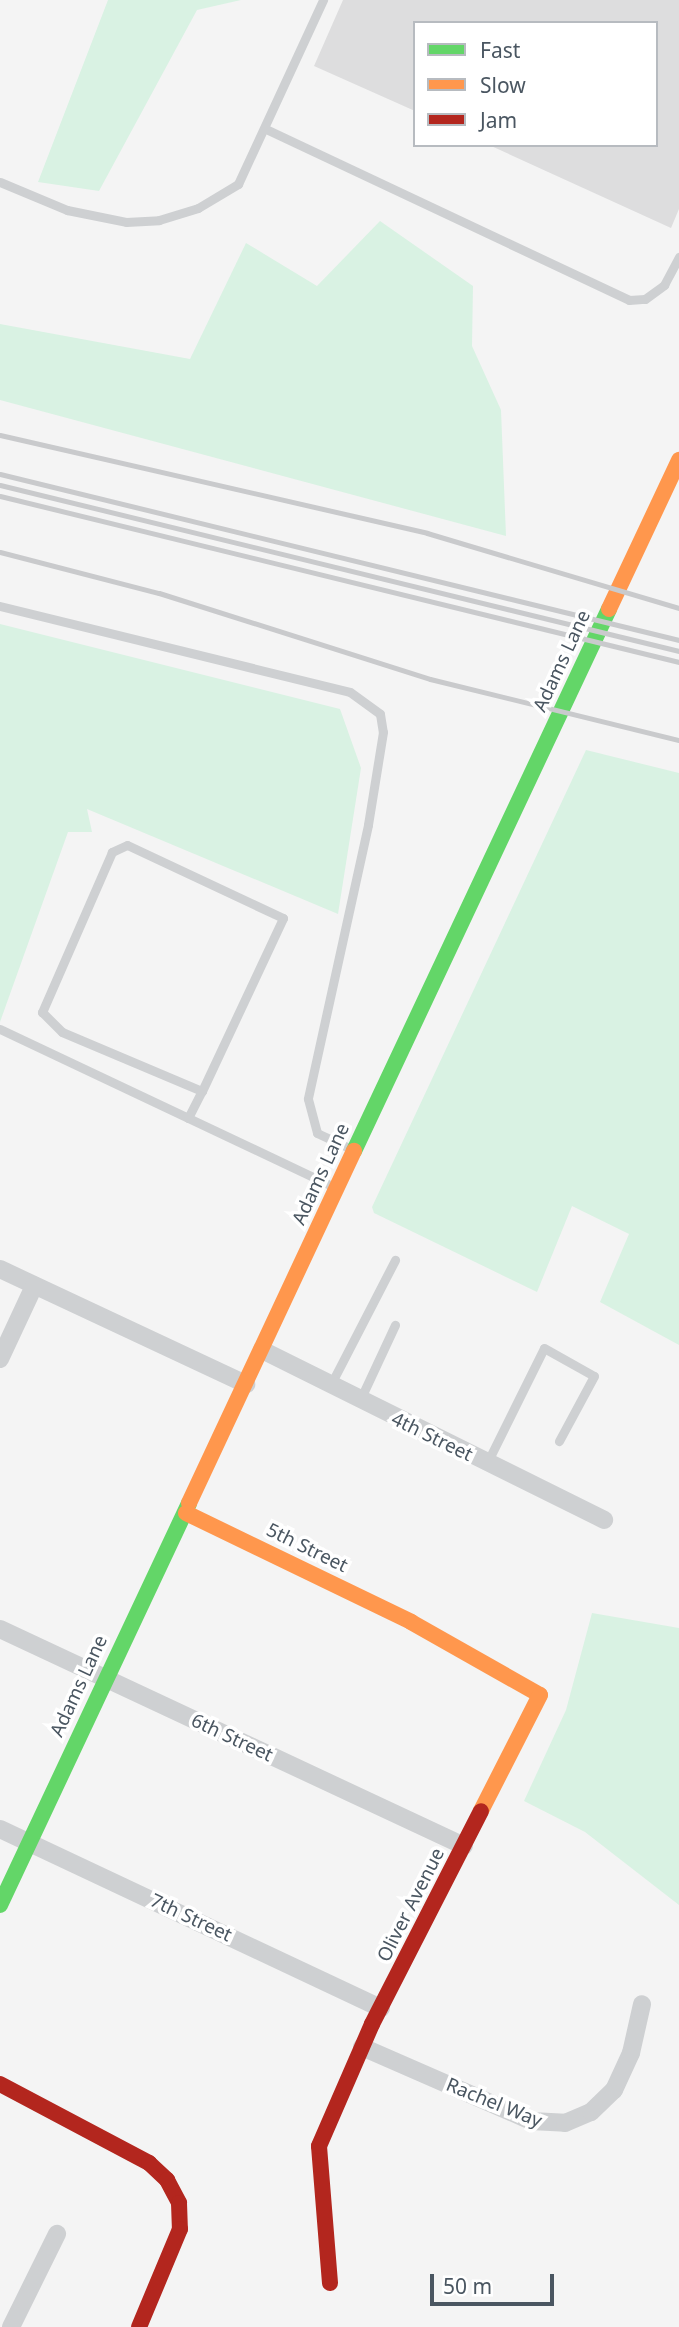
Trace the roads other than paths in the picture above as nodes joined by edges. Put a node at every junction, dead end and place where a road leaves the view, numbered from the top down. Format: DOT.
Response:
graph roads {
  1 [pos="323,0"];
  2 [pos="268,130"];
  3 [pos="0,182"];
  4 [pos="679,257"];
  5 [pos="679,460"];
  6 [pos="0,606"];
  7 [pos="0,1029"];
  8 [pos="202,1091"];
  9 [pos="188,1118"];
  10 [pos="355,1151"];
  11 [pos="338,1189"];
  12 [pos="395,1260"];
  13 [pos="0,1269"];
  14 [pos="34,1286"];
  15 [pos="395,1325"];
  16 [pos="262,1350"];
  17 [pos="0,1359"];
  18 [pos="246,1384"];
  19 [pos="330,1388"];
  20 [pos="360,1402"];
  21 [pos="559,1441"];
  22 [pos="487,1464"];
  23 [pos="186,1513"];
  24 [pos="604,1520"];
  25 [pos="411,1622"];
  26 [pos="0,1629"];
  27 [pos="105,1679"];
  28 [pos="0,1829"];
  29 [pos="28,1842"];
  30 [pos="464,1846"];
  31 [pos="0,1905"];
  32 [pos="642,2004"];
  33 [pos="381,2008"];
  34 [pos="362,2047"];
  35 [pos="0,2084"];
  36 [pos="57,2234"];
  37 [pos="330,2283"];
  38 [pos="11,2327"];
  39 [pos="139,2327"];
  1 -- 2 [label="lane"];
  2 -- 3 [label="lane"];
  2 -- 4 [label="lane"];
  5 -- 10 [label="street, Adams Lane"];
  6 -- 10 [label="lane"];
  7 -- 9 [label="lane"];
  8 -- 8 [label="lane"];
  8 -- 9 [label="lane"];
  9 -- 11 [label="lane"];
  10 -- 11 [label="street, Adams Lane"];
  11 -- 16 [label="street, Adams Lane"];
  12 -- 19 [label="lane"];
  13 -- 14 [label="street"];
  14 -- 17 [label="street"];
  14 -- 18 [label="street"];
  15 -- 20 [label="lane"];
  16 -- 18 [label="street, Adams Lane"];
  16 -- 19 [label="street, 4th Street"];
  18 -- 23 [label="street, Adams Lane"];
  19 -- 20 [label="street, 4th Street"];
  20 -- 22 [label="street, 4th Street"];
  21 -- 22 [label="lane"];
  22 -- 24 [label="street, 4th Street"];
  23 -- 25 [label="street, 5th Street"];
  23 -- 27 [label="street, Adams Lane"];
  25 -- 30 [label="street, Oliver Avenue"];
  26 -- 27 [label="street, 6th Street"];
  27 -- 29 [label="street, Adams Lane"];
  27 -- 30 [label="street, 6th Street"];
  28 -- 29 [label="street, 7th Street"];
  29 -- 31 [label="street, Adams Lane"];
  29 -- 33 [label="street, 7th Street"];
  30 -- 33 [label="street, Oliver Avenue"];
  32 -- 34 [label="street, Rachel Way"];
  33 -- 34 [label="street, Oliver Avenue"];
  34 -- 37 [label="street, Oliver Avenue"];
  35 -- 39 [label="street"];
  36 -- 38 [label="street"];
}
